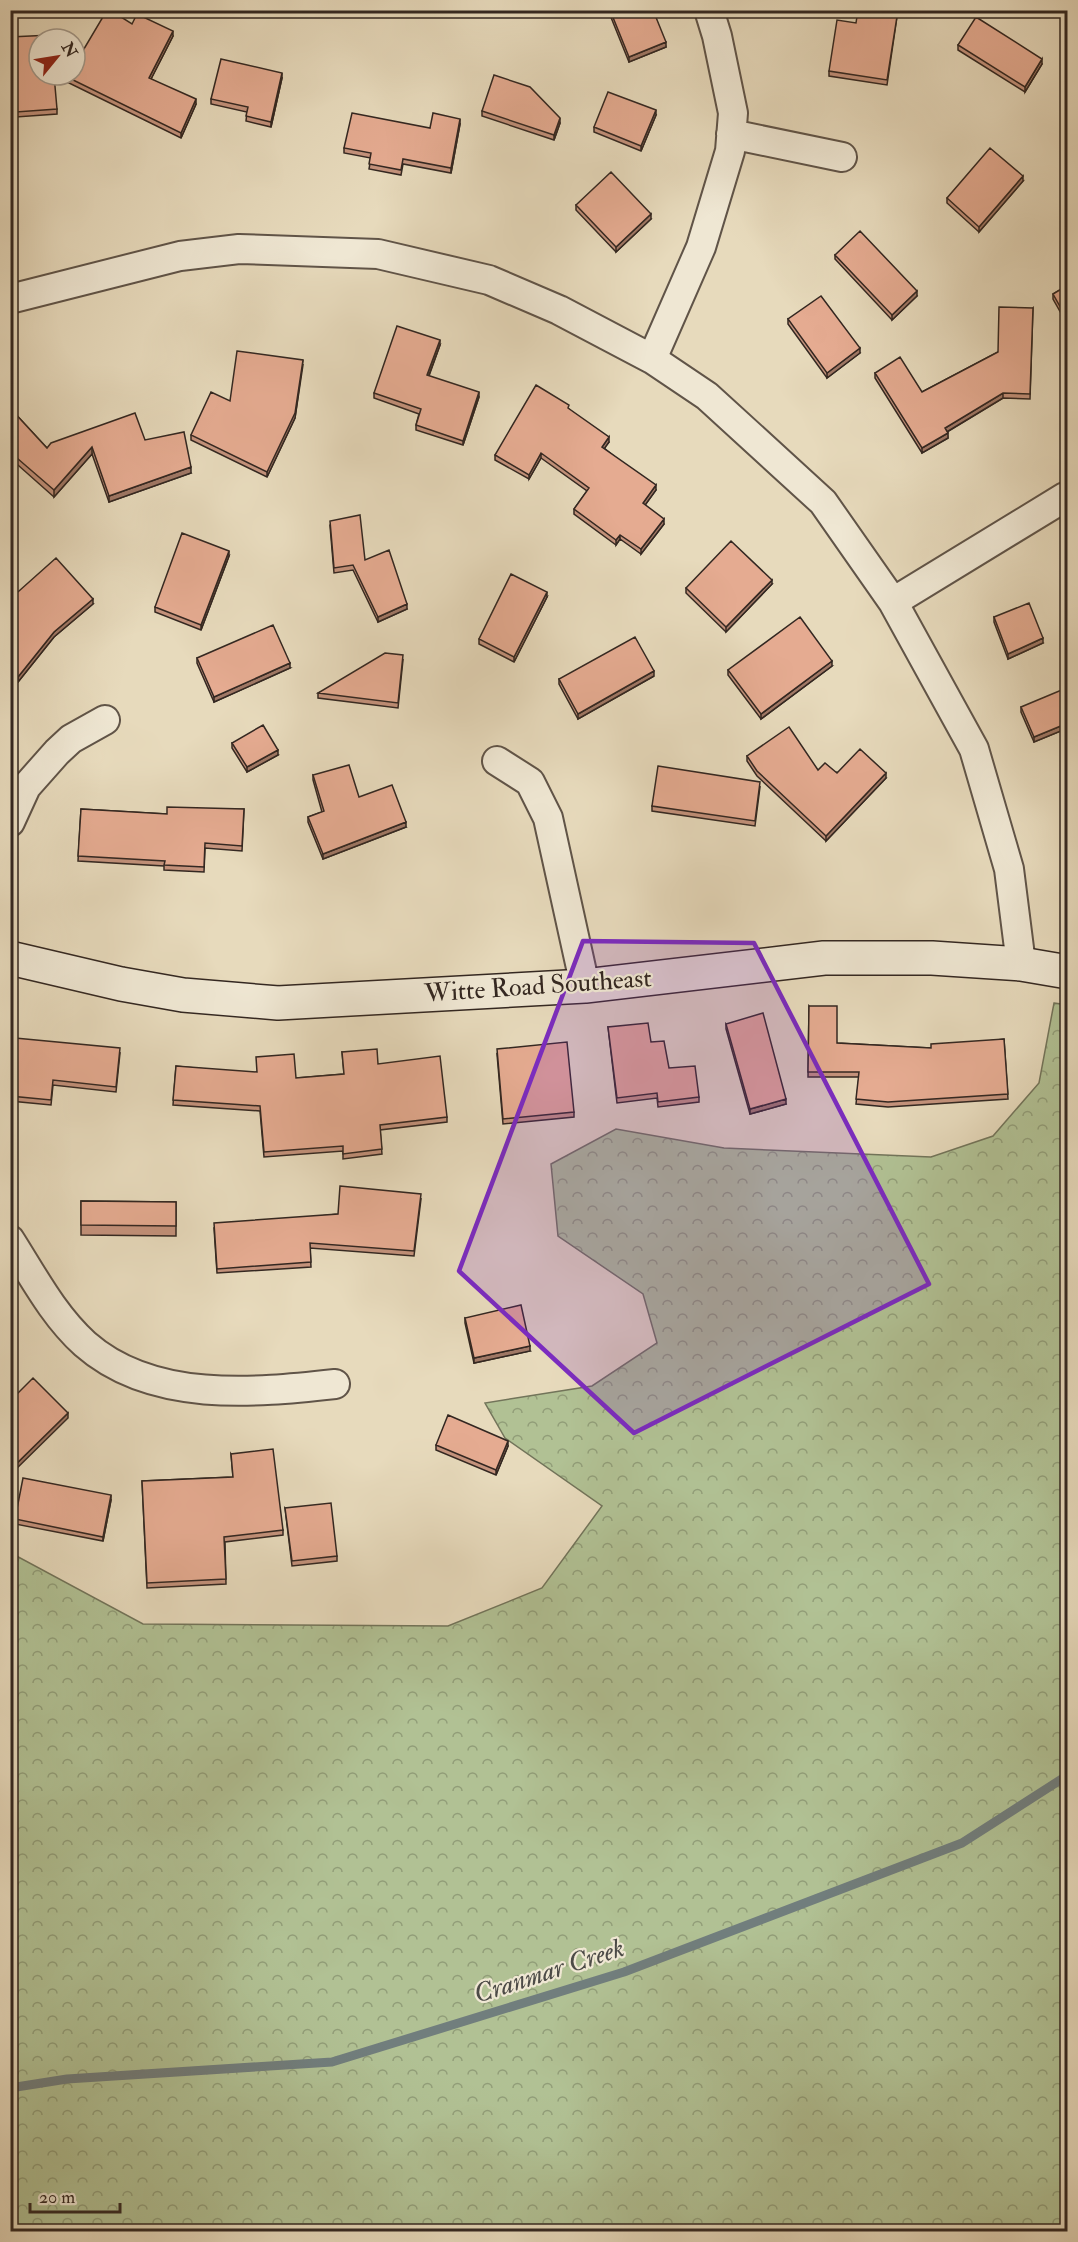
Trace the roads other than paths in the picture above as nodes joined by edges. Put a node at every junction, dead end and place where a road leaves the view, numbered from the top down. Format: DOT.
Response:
graph roads {
  1 [pos="709,10"];
  2 [pos="731,134"];
  3 [pos="842,157"];
  4 [pos="10,299"];
  5 [pos="651,359"];
  6 [pos="1066,500"];
  7 [pos="893,602"];
  8 [pos="105,720"];
  9 [pos="498,761"];
  10 [pos="10,822"];
  11 [pos="10,958"];
  12 [pos="1021,964"];
  13 [pos="1068,972"];
  14 [pos="585,986"];
  15 [pos="10,1240"];
  16 [pos="335,1384"];
  1 -- 2 [label="street"];
  2 -- 3 [label="street"];
  2 -- 5 [label="street"];
  4 -- 5 [label="street"];
  5 -- 7 [label="street"];
  6 -- 7 [label="street"];
  7 -- 12 [label="street"];
  8 -- 10 [label="street"];
  9 -- 14 [label="street"];
  11 -- 14 [label="street, Witte Road Southeast"];
  12 -- 13 [label="street, Witte Road Southeast"];
  12 -- 14 [label="street, Witte Road Southeast"];
  15 -- 16 [label="street"];
}
